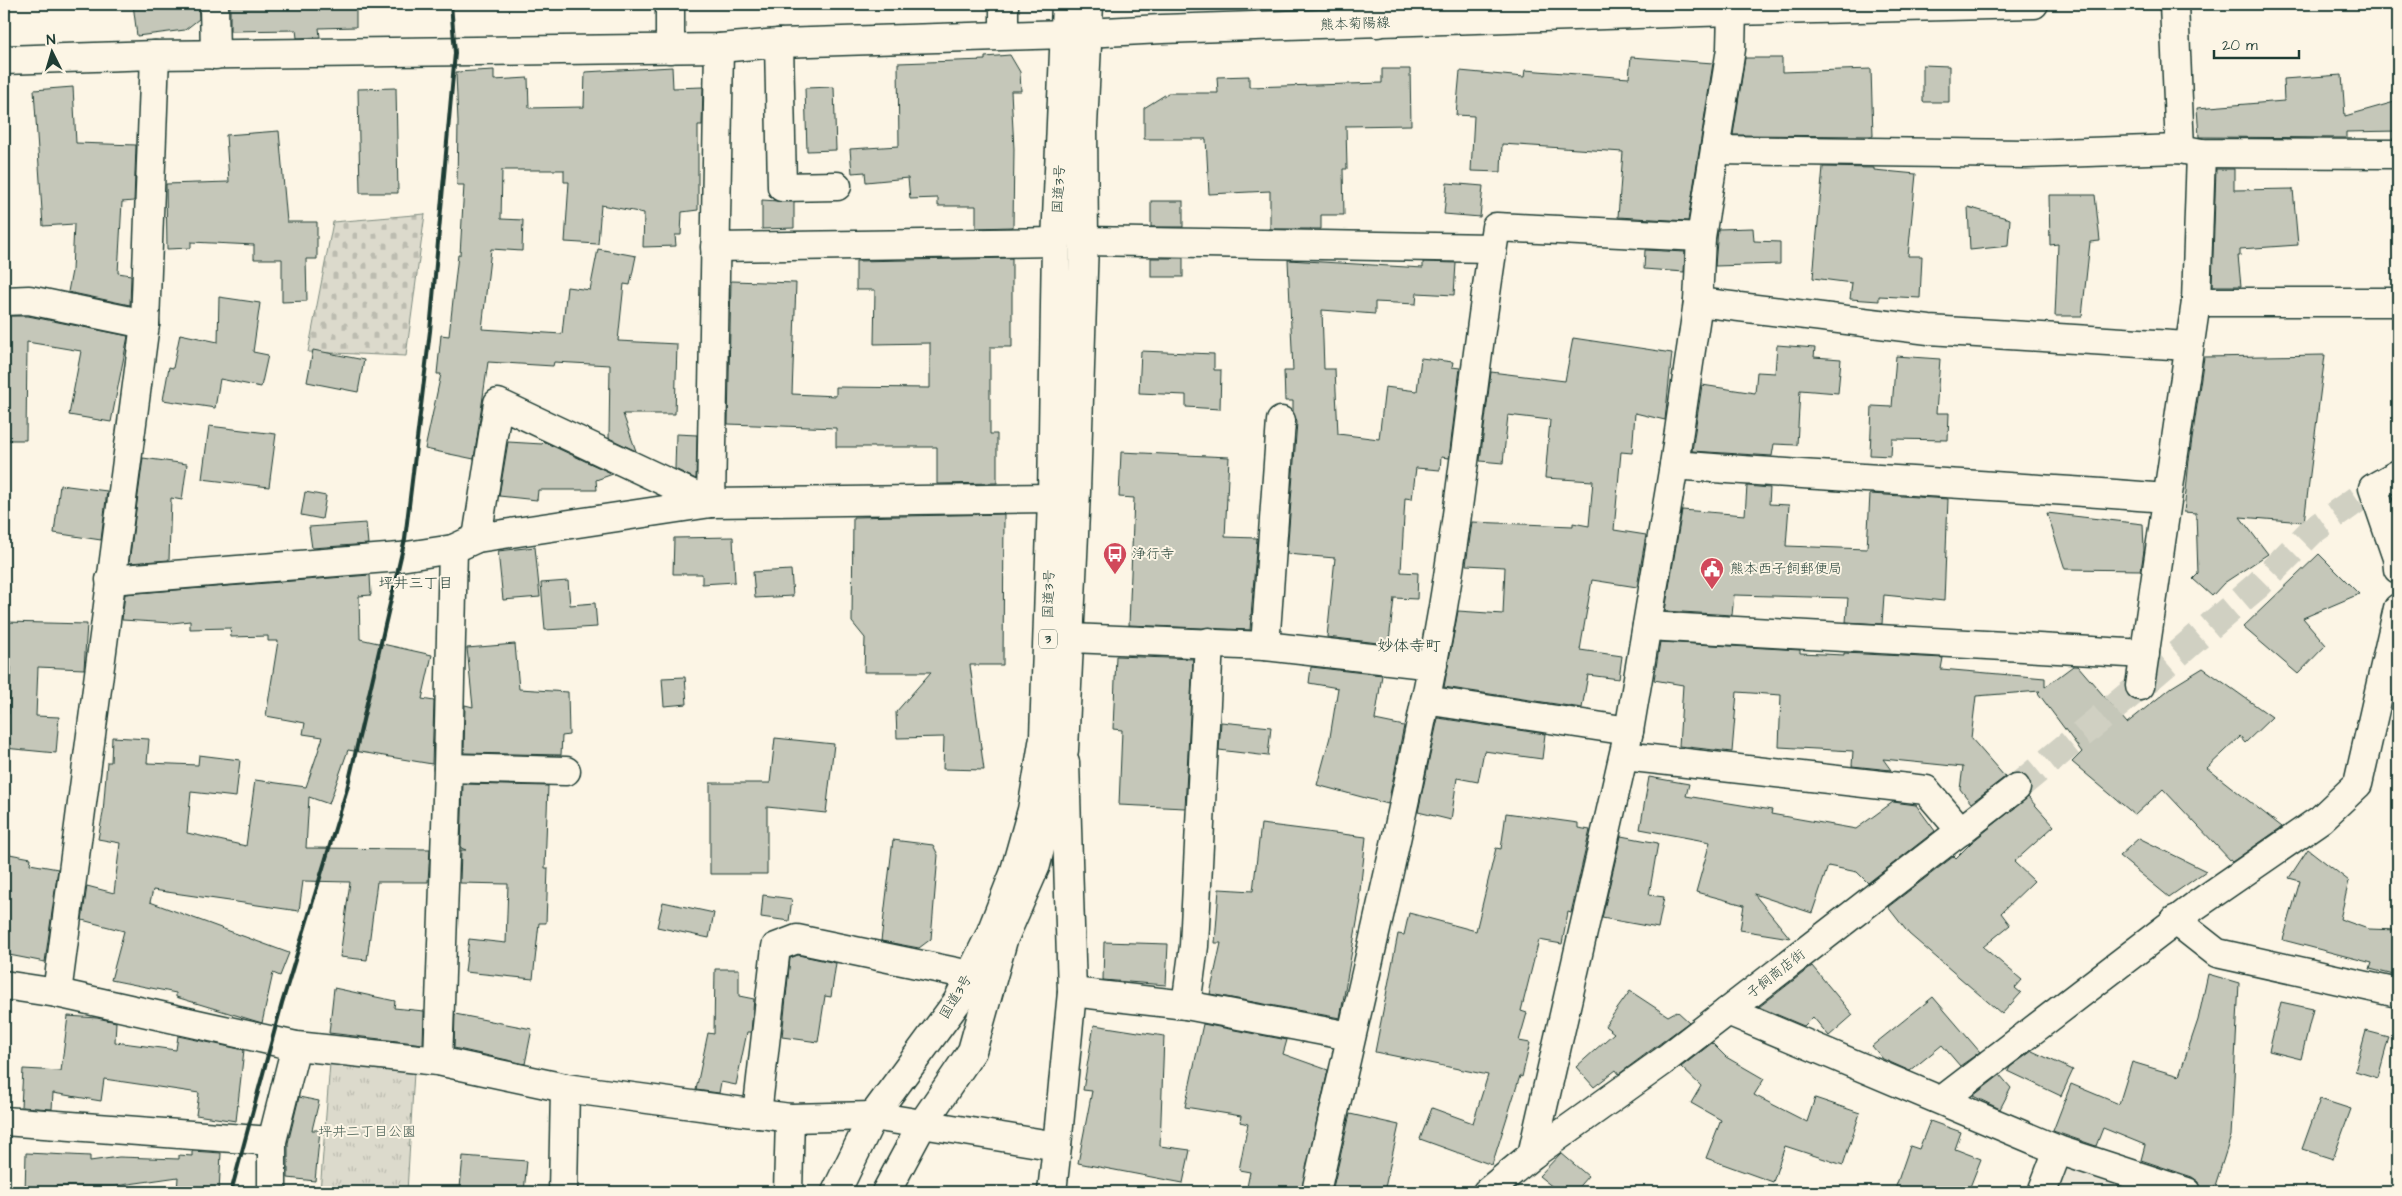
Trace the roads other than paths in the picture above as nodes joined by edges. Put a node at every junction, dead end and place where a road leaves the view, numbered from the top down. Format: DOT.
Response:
graph roads {
  1 [pos="214,4"];
  2 [pos="670,4"];
  3 [pos="1004,4"];
  4 [pos="1066,4"];
  5 [pos="1089,4"];
  6 [pos="2034,4"];
  7 [pos="2174,4"];
  8 [pos="1732,7"];
  9 [pos="1378,14"];
  10 [pos="1077,33"];
  11 [pos="1004,35"];
  12 [pos="779,43"];
  13 [pos="719,48"];
  14 [pos="670,49"];
  15 [pos="155,55"];
  16 [pos="215,55"];
  17 [pos="4,60"];
  18 [pos="1715,150"];
  19 [pos="2190,151"];
  20 [pos="2398,154"];
  21 [pos="837,186"];
  22 [pos="1701,237"];
  23 [pos="1084,241"];
  24 [pos="1056,242"];
  25 [pos="715,247"];
  26 [pos="1492,248"];
  27 [pos="4,301"];
  28 [pos="1698,302"];
  29 [pos="2196,302"];
  30 [pos="2398,302"];
  31 [pos="145,324"];
  32 [pos="2188,346"];
  33 [pos="1281,421"];
  34 [pos="1674,465"];
  35 [pos="2398,474"];
  36 [pos="1052,498"];
  37 [pos="2167,498"];
  38 [pos="711,503"];
  39 [pos="477,538"];
  40 [pos="453,549"];
  41 [pos="2398,569"];
  42 [pos="110,580"];
  43 [pos="2398,608"];
  44 [pos="1647,626"];
  45 [pos="1070,638"];
  46 [pos="1209,642"];
  47 [pos="1265,646"];
  48 [pos="2145,654"];
  49 [pos="1433,666"];
  50 [pos="2140,686"];
  51 [pos="1425,700"];
  52 [pos="1626,743"];
  53 [pos="1064,750"];
  54 [pos="448,768"];
  55 [pos="566,771"];
  56 [pos="2016,788"];
  57 [pos="1960,831"];
  58 [pos="2175,920"];
  59 [pos="970,975"];
  60 [pos="4,985"];
  61 [pos="1072,992"];
  62 [pos="57,993"];
  63 [pos="2398,994"];
  64 [pos="1186,1005"];
  65 [pos="1728,1011"];
  66 [pos="1350,1036"];
  67 [pos="296,1046"];
  68 [pos="438,1061"];
  69 [pos="565,1088"];
  70 [pos="1942,1100"];
  71 [pos="757,1114"];
  72 [pos="873,1116"];
  73 [pos="790,1118"];
  74 [pos="4,1122"];
  75 [pos="923,1123"];
  76 [pos="272,1141"];
  77 [pos="1057,1146"];
  78 [pos="2058,1150"];
  79 [pos="1532,1155"];
  80 [pos="272,1192"];
  81 [pos="563,1192"];
  82 [pos="788,1192"];
  83 [pos="836,1192"];
  84 [pos="886,1192"];
  85 [pos="1052,1192"];
  86 [pos="1316,1192"];
  87 [pos="1487,1192"];
  88 [pos="2042,1192"];
  89 [pos="2187,1192"];
  1 -- 16 [label="main road"];
  2 -- 14 [label="main road"];
  3 -- 11 [label="main road"];
  4 -- 10 [label="main road, 国道3号 / 3"];
  5 -- 10 [label="main road, 国道3号 / 3"];
  6 -- 8 [label="main road, 熊本菊陽線"];
  7 -- 19 [label="main road"];
  8 -- 9 [label="main road, 熊本菊陽線"];
  8 -- 18 [label="main road"];
  9 -- 10 [label="main road, 熊本菊陽線"];
  10 -- 11 [label="main road, 熊本菊陽線"];
  10 -- 23 [label="main road, 国道3号 / 3"];
  10 -- 24 [label="main road, 国道3号 / 3"];
  11 -- 12 [label="main road, 熊本菊陽線"];
  12 -- 13 [label="main road, 熊本菊陽線"];
  12 -- 21 [label="main road"];
  13 -- 14 [label="main road, 熊本菊陽線"];
  13 -- 25 [label="main road"];
  14 -- 16 [label="main road, 熊本菊陽線"];
  15 -- 16 [label="main road, 熊本菊陽線"];
  15 -- 17 [label="main road, 熊本菊陽線"];
  15 -- 31 [label="main road"];
  18 -- 19 [label="main road"];
  18 -- 22 [label="main road"];
  19 -- 20 [label="main road"];
  19 -- 29 [label="main road"];
  22 -- 26 [label="main road"];
  22 -- 28 [label="main road"];
  23 -- 26 [label="main road"];
  23 -- 45 [label="main road, 国道3号 / 3"];
  24 -- 25 [label="main road"];
  24 -- 36 [label="main road, 国道3号 / 3"];
  25 -- 38 [label="main road"];
  26 -- 49 [label="main road"];
  27 -- 31 [label="main road"];
  28 -- 32 [label="main road"];
  28 -- 34 [label="main road"];
  29 -- 30 [label="main road"];
  29 -- 32 [label="main road"];
  31 -- 42 [label="main road"];
  32 -- 37 [label="main road"];
  33 -- 47 [label="main road"];
  34 -- 37 [label="main road"];
  34 -- 44 [label="main road"];
  35 -- 41 [label="main road"];
  36 -- 38 [label="main road"];
  36 -- 59 [label="main road, 国道3号 / 3"];
  37 -- 48 [label="main road"];
  38 -- 39 [label="main road"];
  38 -- 39 [label="main road"];
  39 -- 40 [label="main road"];
  40 -- 42 [label="main road"];
  40 -- 54 [label="main road"];
  42 -- 62 [label="main road"];
  43 -- 58 [label="main road"];
  44 -- 48 [label="main road"];
  44 -- 52 [label="main road"];
  45 -- 46 [label="main road"];
  45 -- 53 [label="main road, 国道3号 / 3"];
  46 -- 47 [label="main road"];
  46 -- 64 [label="main road"];
  47 -- 49 [label="main road"];
  48 -- 50 [label="main road"];
  49 -- 51 [label="main road"];
  51 -- 52 [label="main road"];
  51 -- 66 [label="main road"];
  52 -- 57 [label="main road"];
  52 -- 79 [label="main road"];
  53 -- 61 [label="main road"];
  53 -- 75 [label="main road, 国道3号 / 3"];
  54 -- 55 [label="main road"];
  54 -- 68 [label="main road"];
  56 -- 57 [label="main road, 子飼商店街"];
  57 -- 65 [label="main road, 子飼商店街"];
  58 -- 63 [label="main road"];
  58 -- 70 [label="main road"];
  59 -- 71 [label="main road"];
  59 -- 72 [label="main road, 国道3号 / 3"];
  60 -- 62 [label="main road"];
  61 -- 64 [label="main road"];
  61 -- 77 [label="main road"];
  62 -- 67 [label="main road"];
  64 -- 66 [label="main road"];
  65 -- 70 [label="main road"];
  65 -- 79 [label="main road, 子飼商店街"];
  66 -- 86 [label="main road"];
  67 -- 68 [label="main road"];
  67 -- 76 [label="main road"];
  68 -- 69 [label="main road"];
  69 -- 71 [label="main road"];
  69 -- 81 [label="main road"];
  70 -- 78 [label="main road"];
  71 -- 73 [label="main road"];
  72 -- 73 [label="main road"];
  72 -- 75 [label="main road"];
  72 -- 83 [label="main road, 国道3号 / 3"];
  73 -- 82 [label="main road"];
  74 -- 76 [label="main road"];
  75 -- 77 [label="main road"];
  75 -- 84 [label="main road, 国道3号 / 3"];
  76 -- 80 [label="main road"];
  77 -- 85 [label="main road"];
  78 -- 88 [label="main road"];
  78 -- 89 [label="main road"];
  79 -- 87 [label="main road, 子飼商店街"];
}
